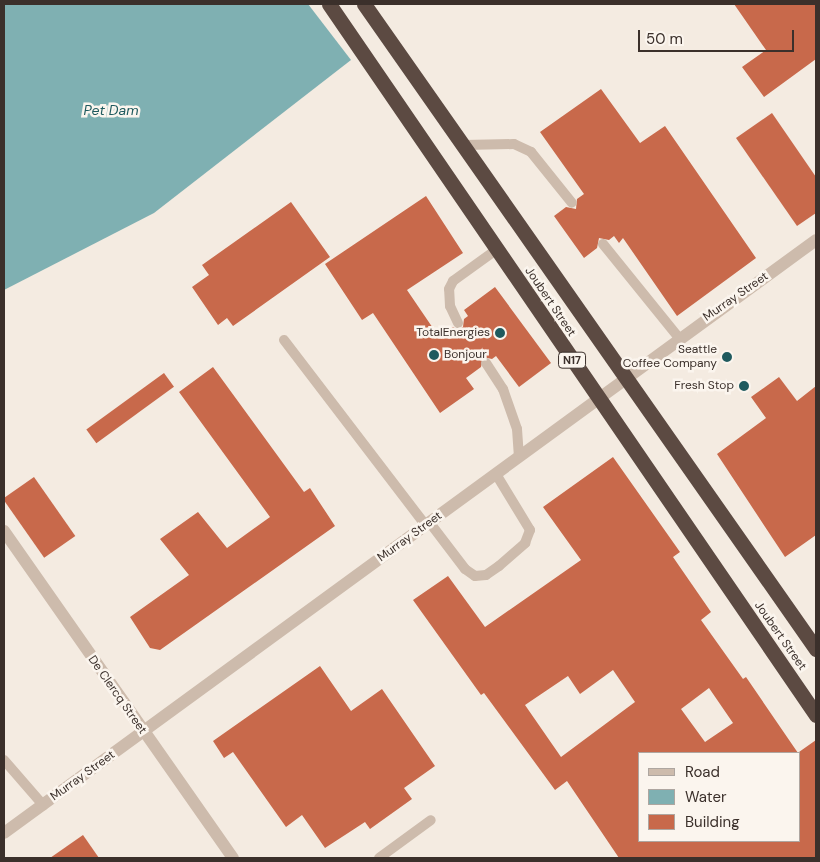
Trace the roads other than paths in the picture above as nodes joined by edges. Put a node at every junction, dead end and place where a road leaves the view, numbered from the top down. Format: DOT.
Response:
graph roads {
  1 [pos="329,4"];
  2 [pos="364,4"];
  3 [pos="464,145"];
  4 [pos="572,203"];
  5 [pos="816,240"];
  6 [pos="603,244"];
  7 [pos="496,250"];
  8 [pos="458,323"];
  9 [pos="679,338"];
  10 [pos="284,340"];
  11 [pos="486,363"];
  12 [pos="629,377"];
  13 [pos="598,398"];
  14 [pos="519,457"];
  15 [pos="496,474"];
  16 [pos="428,524"];
  17 [pos="4,531"];
  18 [pos="816,649"];
  19 [pos="816,715"];
  20 [pos="144,733"];
  21 [pos="4,760"];
  22 [pos="43,805"];
  23 [pos="431,820"];
  24 [pos="4,833"];
  25 [pos="233,858"];
  26 [pos="379,858"];
  1 -- 7 [label="highway, Joubert Street / N17"];
  2 -- 3 [label="highway, Joubert Street"];
  3 -- 4 [label="lane"];
  3 -- 12 [label="highway, Joubert Street"];
  5 -- 9 [label="street, Murray Street"];
  6 -- 9 [label="lane"];
  7 -- 8 [label="lane"];
  7 -- 13 [label="highway, Joubert Street / N17"];
  9 -- 12 [label="street, Murray Street"];
  10 -- 16 [label="lane"];
  11 -- 14 [label="lane"];
  12 -- 13 [label="street, Murray Street"];
  12 -- 18 [label="highway, Joubert Street"];
  13 -- 14 [label="street, Murray Street"];
  13 -- 19 [label="highway, Joubert Street / N17"];
  14 -- 15 [label="street, Murray Street"];
  15 -- 16 [label="street, Murray Street"];
  15 -- 16 [label="lane"];
  16 -- 20 [label="street, Murray Street"];
  17 -- 20 [label="street, De Clercq Street"];
  20 -- 22 [label="street, Murray Street"];
  20 -- 25 [label="street, De Clercq Street"];
  21 -- 22 [label="lane"];
  22 -- 24 [label="street, Murray Street"];
  23 -- 26 [label="lane"];
}
